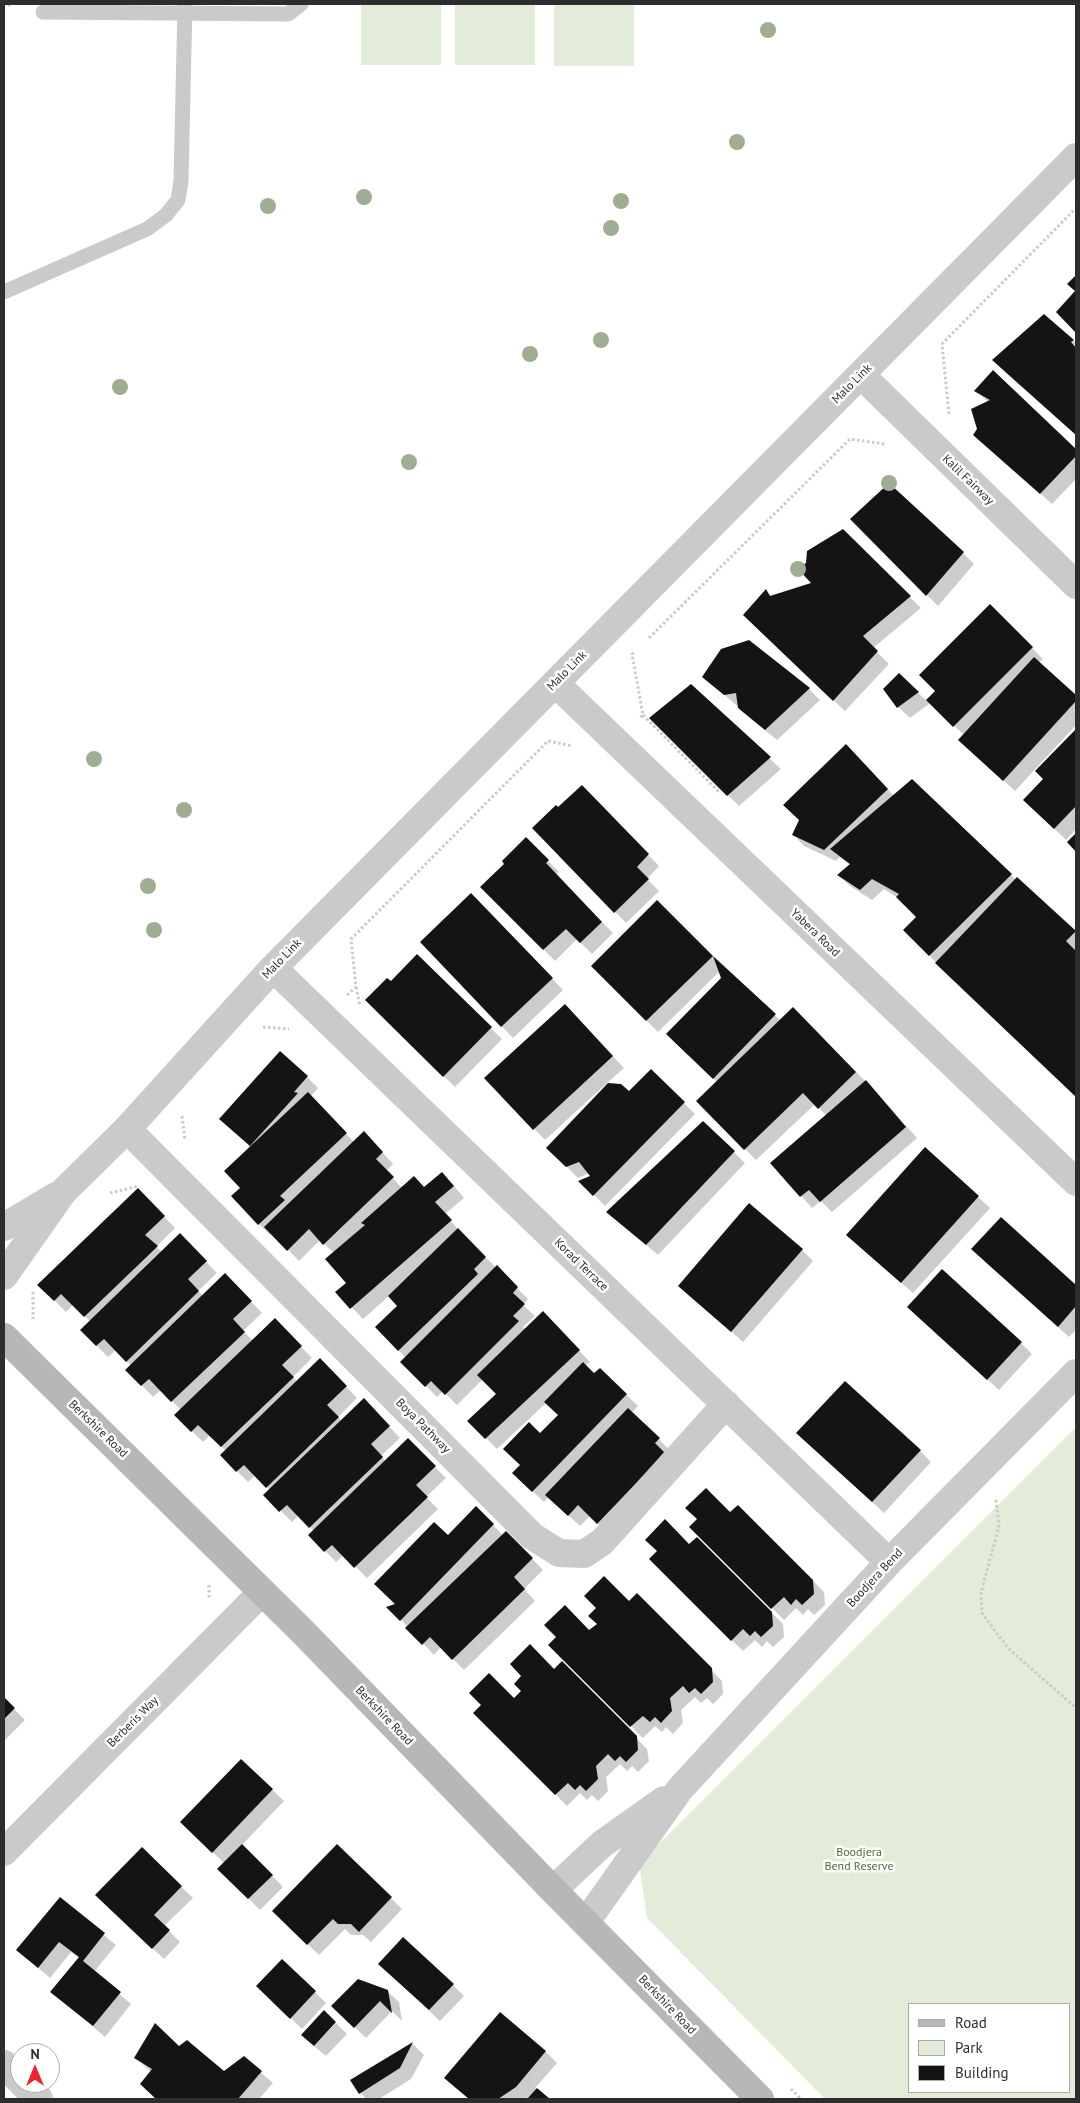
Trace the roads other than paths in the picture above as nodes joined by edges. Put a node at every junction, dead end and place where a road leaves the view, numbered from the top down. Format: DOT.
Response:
graph roads {
  1 [pos="301,4"];
  2 [pos="185,9"];
  3 [pos="43,12"];
  4 [pos="1076,157"];
  5 [pos="4,292"];
  6 [pos="861,375"];
  7 [pos="1076,585"];
  8 [pos="555,683"];
  9 [pos="273,968"];
  10 [pos="127,1129"];
  11 [pos="1076,1182"];
  12 [pos="63,1192"];
  13 [pos="4,1227"];
  14 [pos="4,1276"];
  15 [pos="4,1337"];
  16 [pos="1076,1373"];
  17 [pos="726,1404"];
  18 [pos="889,1562"];
  19 [pos="262,1592"];
  20 [pos="680,1790"];
  21 [pos="4,1852"];
  22 [pos="553,1890"];
  23 [pos="586,1922"];
  24 [pos="760,2099"];
  1 -- 2 [label="lane"];
  2 -- 3 [label="lane"];
  2 -- 5 [label="lane"];
  4 -- 6 [label="street, Malo Link"];
  6 -- 7 [label="street, Kalil Fairway"];
  6 -- 8 [label="street, Malo Link"];
  8 -- 9 [label="street, Malo Link"];
  8 -- 11 [label="street, Yabera Road"];
  9 -- 10 [label="street, Malo Link"];
  9 -- 17 [label="street, Korad Terrace"];
  10 -- 12 [label="street, Malo Link"];
  10 -- 17 [label="street, Boya Pathway"];
  12 -- 13 [label="street, Malo Link"];
  12 -- 14 [label="street, Malo Link"];
  15 -- 19 [label="main road, Berkshire Road"];
  16 -- 18 [label="street, Boodjera Bend"];
  17 -- 18 [label="street, Korad Terrace"];
  18 -- 20 [label="street, Boodjera Bend"];
  19 -- 21 [label="street, Berberis Way"];
  19 -- 22 [label="main road, Berkshire Road"];
  20 -- 22 [label="street, Boodjera Bend"];
  20 -- 23 [label="street, Boodjera Bend"];
  22 -- 23 [label="main road, Berkshire Road"];
  23 -- 24 [label="main road, Berkshire Road"];
}
